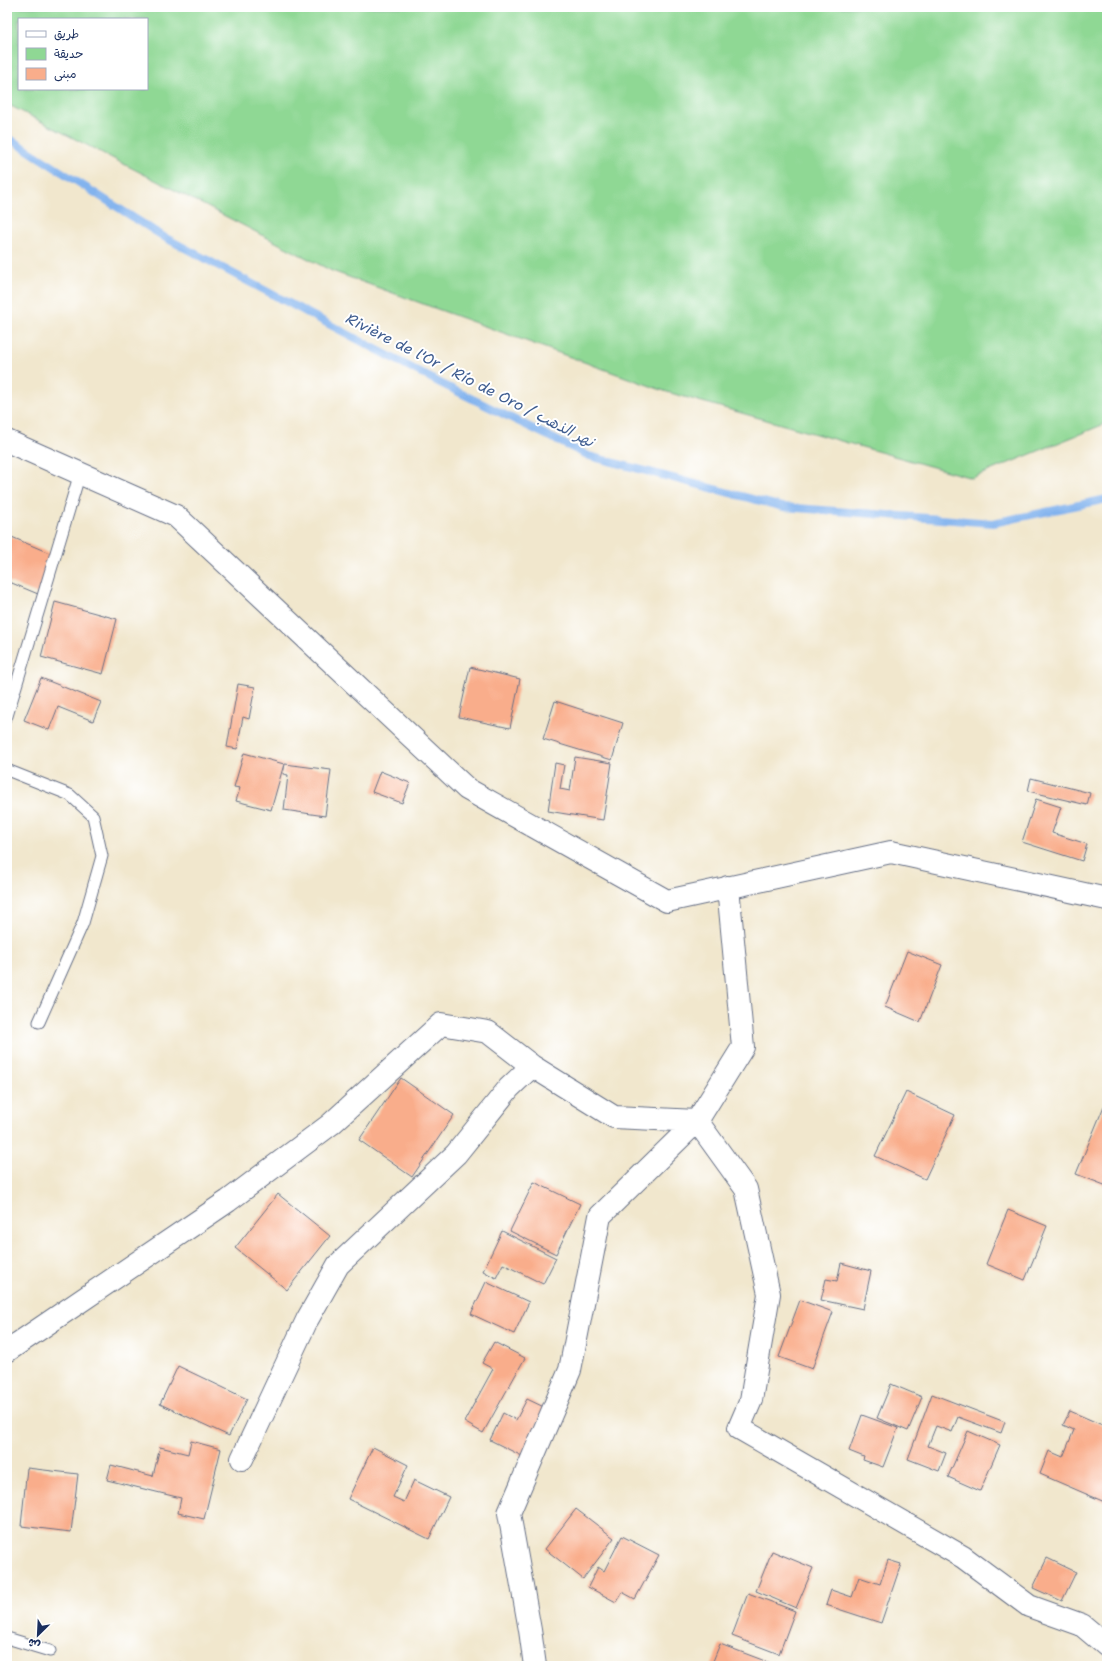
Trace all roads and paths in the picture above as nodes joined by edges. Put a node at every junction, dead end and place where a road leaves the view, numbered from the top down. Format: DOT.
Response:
graph roads {
  1 [pos="7,441"];
  2 [pos="80,473"];
  3 [pos="7,716"];
  4 [pos="7,770"];
  5 [pos="728,887"];
  6 [pos="1107,899"];
  7 [pos="39,1022"];
  8 [pos="532,1066"];
  9 [pos="697,1121"];
  10 [pos="7,1351"];
  11 [pos="242,1459"];
  12 [pos="7,1638"];
  13 [pos="1107,1646"];
  14 [pos="50,1651"];
  15 [pos="535,1666"];
  1 -- 2 [label="street"];
  2 -- 3 [label="lane"];
  2 -- 5 [label="street"];
  4 -- 7 [label="lane"];
  5 -- 6 [label="street"];
  5 -- 9 [label="street"];
  8 -- 9 [label="street"];
  8 -- 10 [label="street"];
  8 -- 11 [label="street"];
  9 -- 13 [label="street"];
  9 -- 15 [label="street"];
  12 -- 14 [label="lane"];
}
